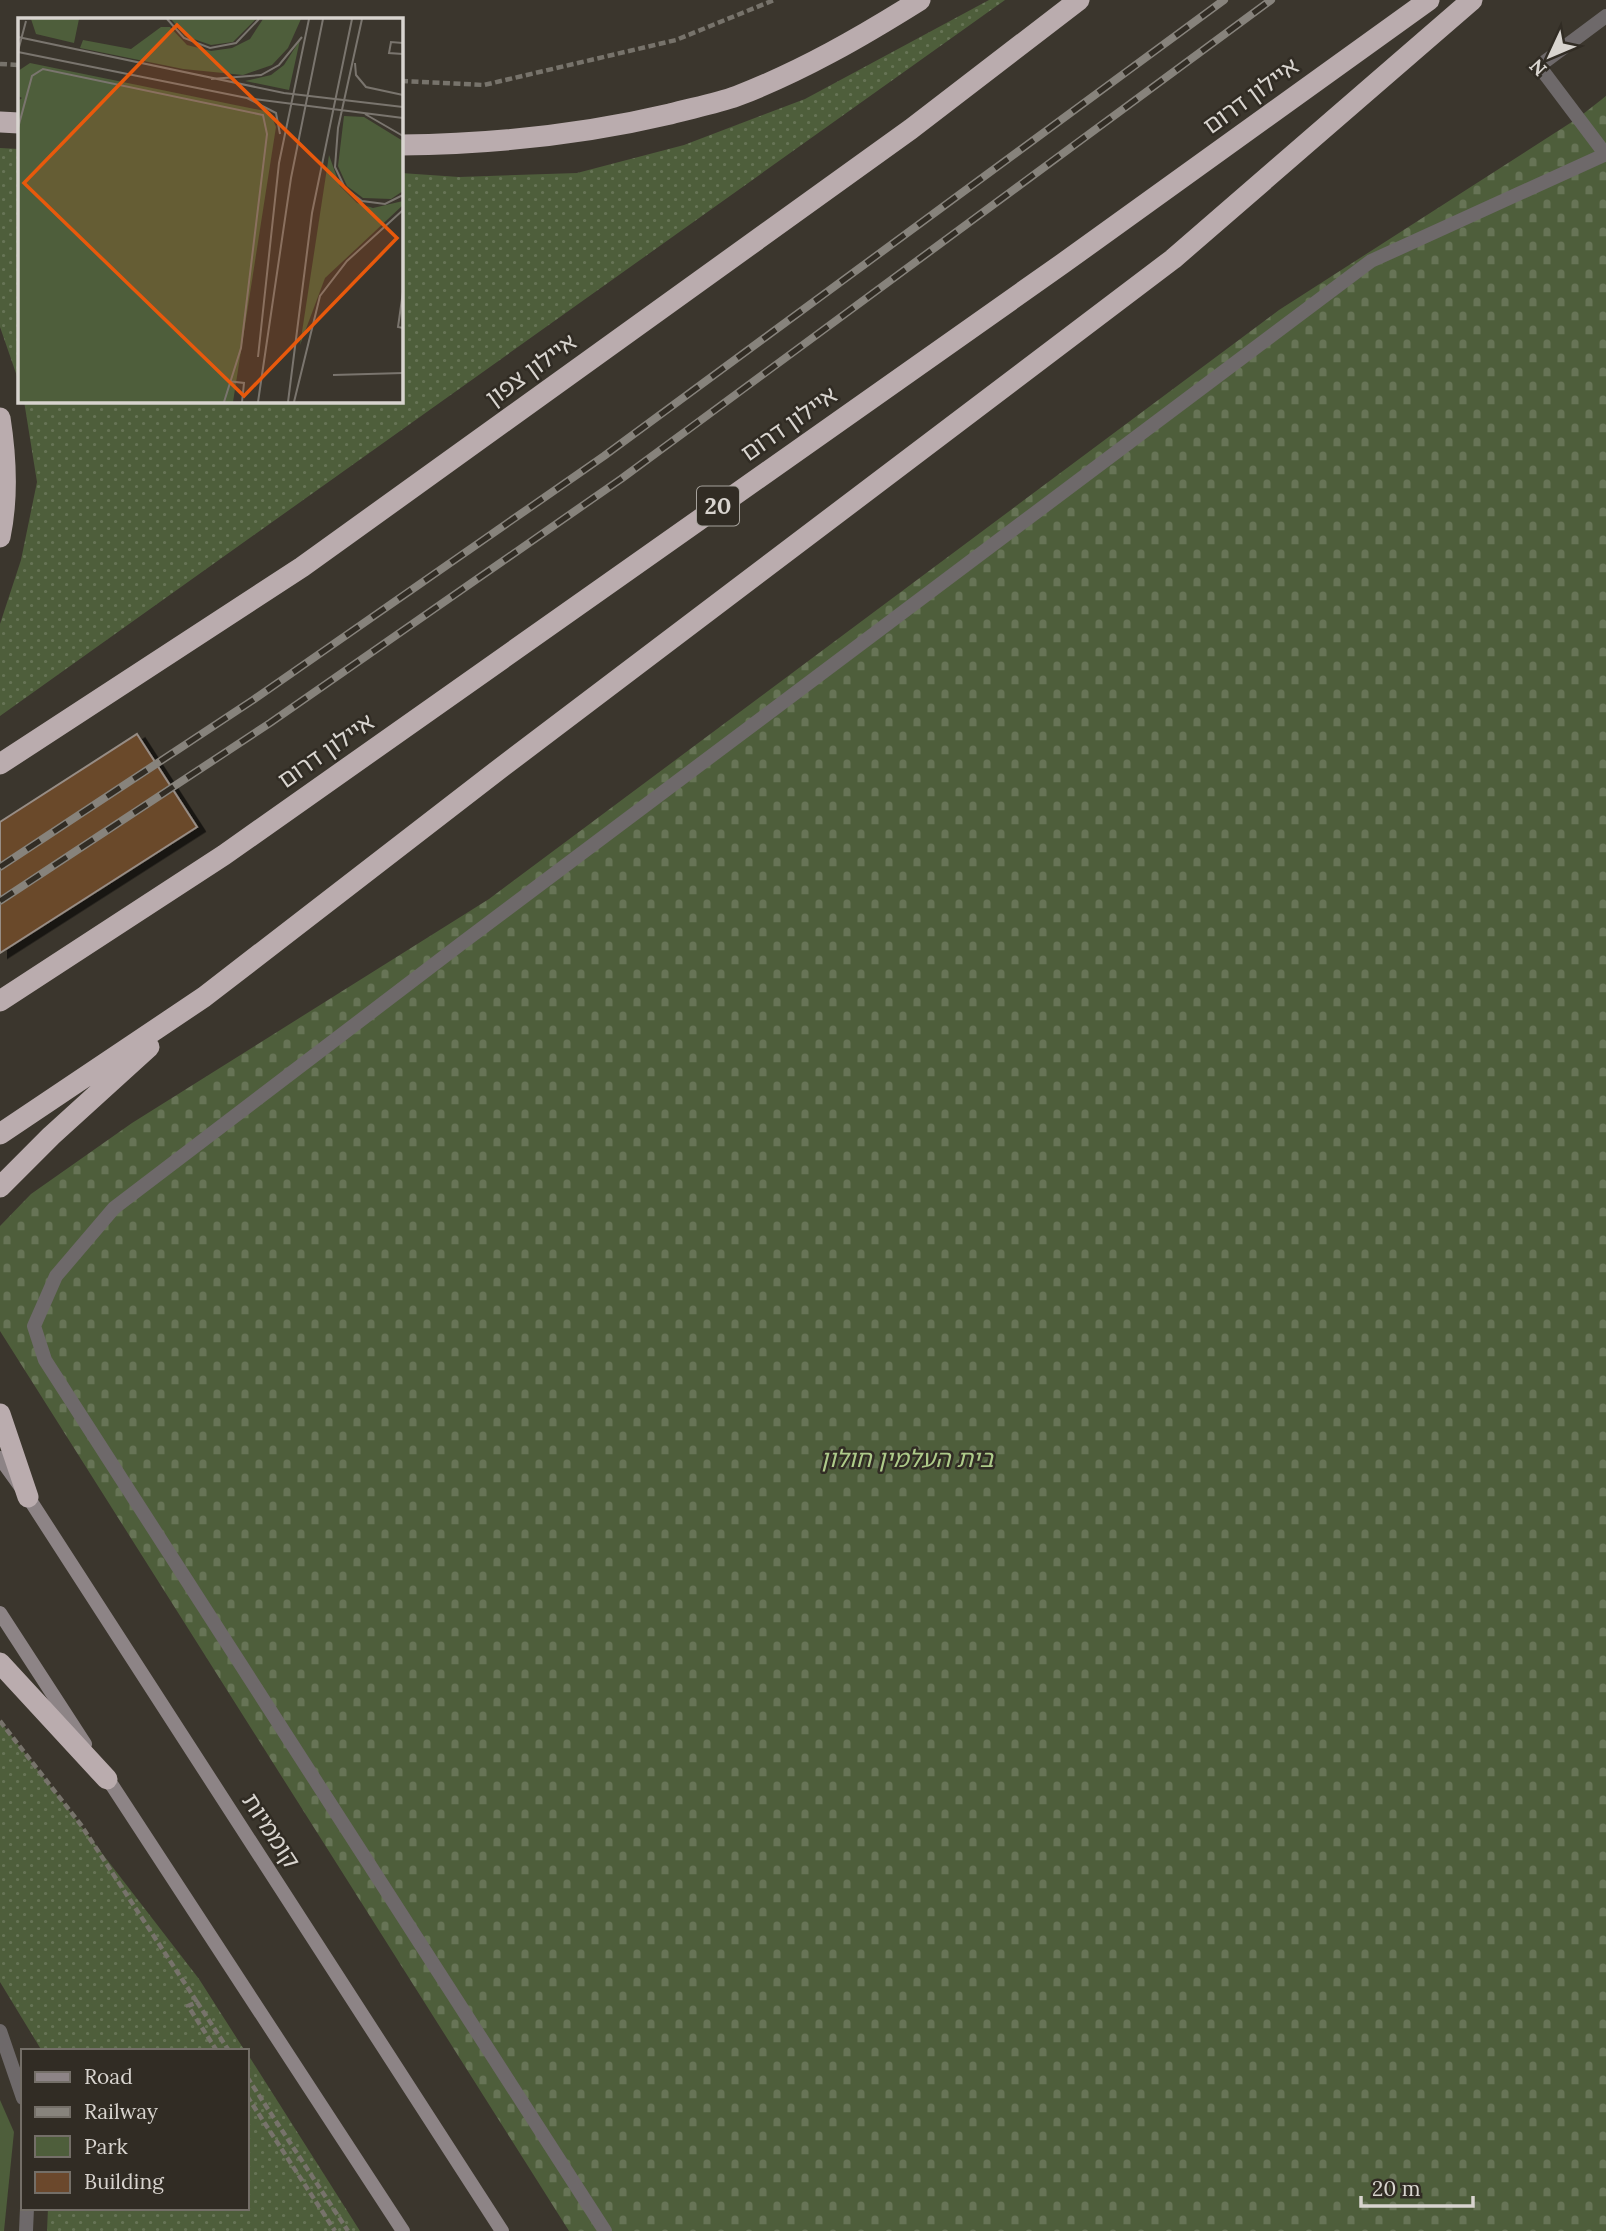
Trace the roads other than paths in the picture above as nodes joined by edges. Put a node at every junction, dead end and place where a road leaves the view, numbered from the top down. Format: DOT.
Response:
graph roads {
  1 [pos="920,0"];
  2 [pos="1079,0"];
  3 [pos="1429,0"];
  4 [pos="1472,0"];
  5 [pos="1606,16"];
  6 [pos="0,122"];
  7 [pos="18,123"];
  8 [pos="402,145"];
  9 [pos="1606,155"];
  10 [pos="0,418"];
  11 [pos="0,537"];
  12 [pos="0,764"];
  13 [pos="204,997"];
  14 [pos="0,1001"];
  15 [pos="0,1134"];
  16 [pos="0,1187"];
  17 [pos="0,1414"];
  18 [pos="0,1458"];
  19 [pos="28,1497"];
  20 [pos="0,1613"];
  21 [pos="0,1663"];
  22 [pos="107,1779"];
  23 [pos="0,2031"];
  24 [pos="21,2092"];
  25 [pos="27,2210"];
  26 [pos="26,2231"];
  27 [pos="403,2231"];
  28 [pos="502,2231"];
  29 [pos="605,2231"];
  1 -- 8 [label="highway"];
  2 -- 12 [label="highway, איילון צפון"];
  3 -- 14 [label="highway, איילון דרום / 20"];
  4 -- 13 [label="highway"];
  5 -- 9 [label="street"];
  6 -- 7 [label="highway"];
  9 -- 29 [label="street"];
  10 -- 11 [label="highway"];
  13 -- 15 [label="highway"];
  13 -- 16 [label="highway"];
  17 -- 19 [label="highway"];
  18 -- 19 [label="main road, קוממיות"];
  19 -- 28 [label="main road, קוממיות"];
  20 -- 22 [label="main road"];
  21 -- 22 [label="highway"];
  22 -- 27 [label="main road"];
  23 -- 24 [label="street"];
  25 -- 26 [label="street"];
}
